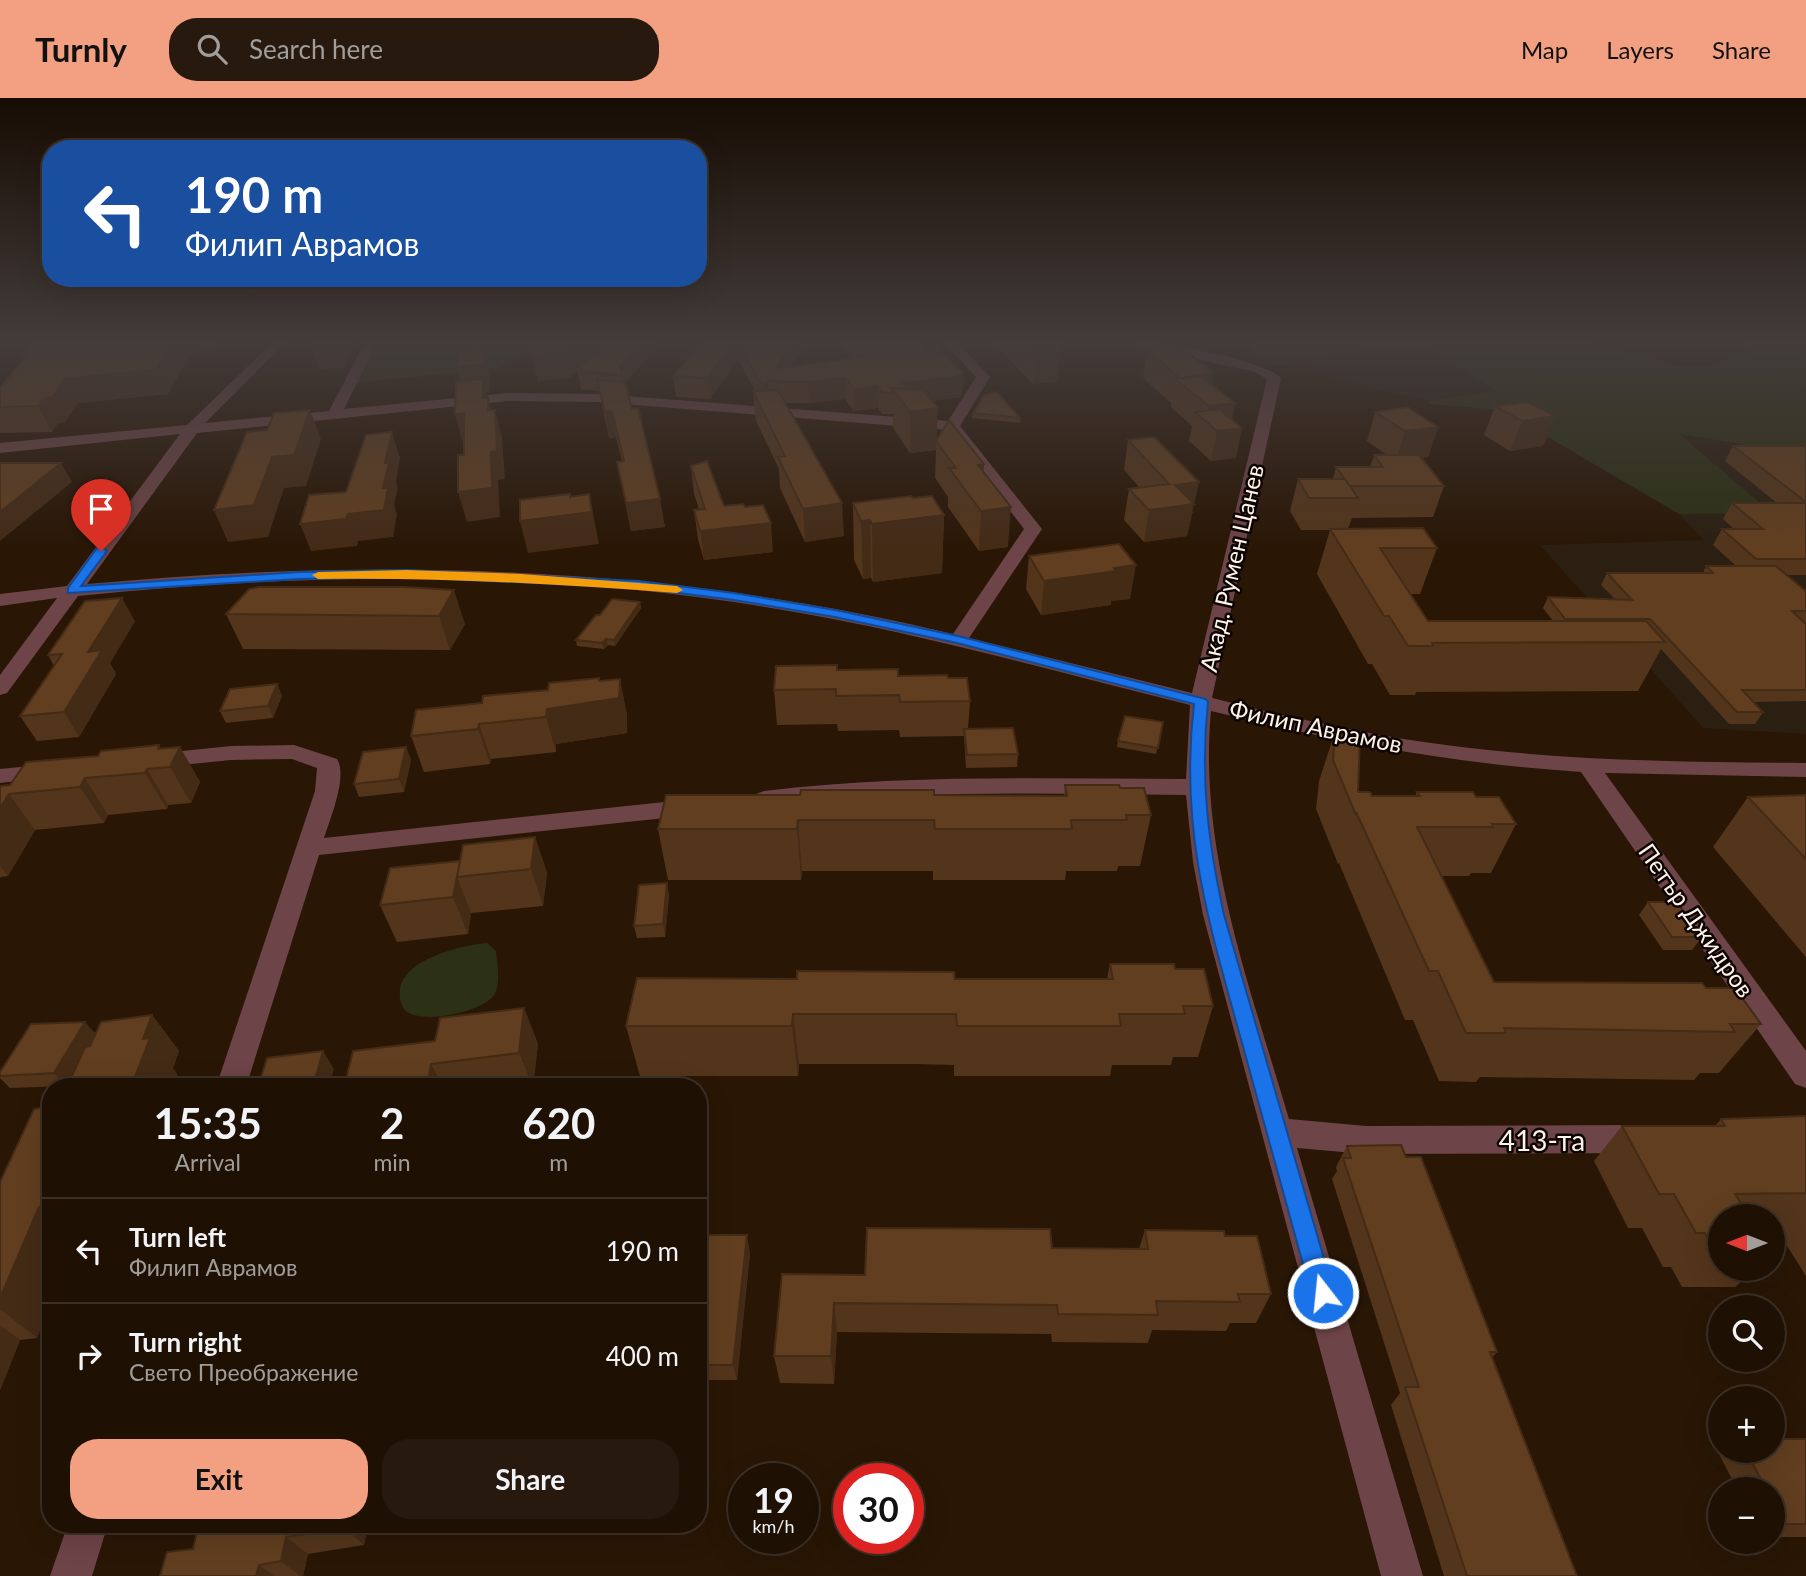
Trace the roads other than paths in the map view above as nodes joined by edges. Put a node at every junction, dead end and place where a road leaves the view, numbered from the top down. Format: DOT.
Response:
graph roads {
  1 [pos="210,411"];
  2 [pos="357,411"];
  3 [pos="784,411"];
  4 [pos="961,411"];
  5 [pos="1267,411"];
  6 [pos="335,413"];
  7 [pos="194,426"];
  8 [pos="952,426"];
  9 [pos="0,447"];
  10 [pos="72,591"];
  11 [pos="0,600"];
  12 [pos="958,640"];
  13 [pos="0,690"];
  14 [pos="1201,702"];
  15 [pos="122,764"];
  16 [pos="1588,766"];
  17 [pos="68,769"];
  18 [pos="1806,770"];
  19 [pos="0,776"];
  20 [pos="1197,787"];
  21 [pos="742,802"];
  22 [pos="715,804"];
  23 [pos="308,848"];
  24 [pos="1806,1074"];
  25 [pos="234,1078"];
  26 [pos="1277,1132"];
  27 [pos="1669,1139"];
  28 [pos="85,1533"];
  29 [pos="71,1576"];
  30 [pos="1402,1576"];
  1 -- 7 [label="street"];
  2 -- 6 [label="street"];
  3 -- 8 [label="street"];
  4 -- 8 [label="street"];
  5 -- 14 [label="street, Акад. Румен Цанев"];
  6 -- 7 [label="street"];
  7 -- 9 [label="street"];
  7 -- 10 [label="street"];
  8 -- 12 [label="street"];
  10 -- 11 [label="street, Филип Аврамов"];
  10 -- 12 [label="street, Филип Аврамов"];
  10 -- 13 [label="street"];
  12 -- 14 [label="street, Филип Аврамов"];
  14 -- 16 [label="street, Филип Аврамов"];
  14 -- 20 [label="street, Акад. Румен Цанев"];
  15 -- 23 [label="street"];
  16 -- 18 [label="street, Филип Аврамов"];
  16 -- 24 [label="street, Петър Джидров"];
  17 -- 19 [label="street"];
  20 -- 21 [label="street"];
  20 -- 26 [label="street, Акад. Румен Цанев"];
  22 -- 23 [label="street"];
  23 -- 25 [label="street"];
  26 -- 27 [label="street, 413-та"];
  26 -- 30 [label="street, Акад. Румен Цанев"];
  28 -- 29 [label="street"];
}
